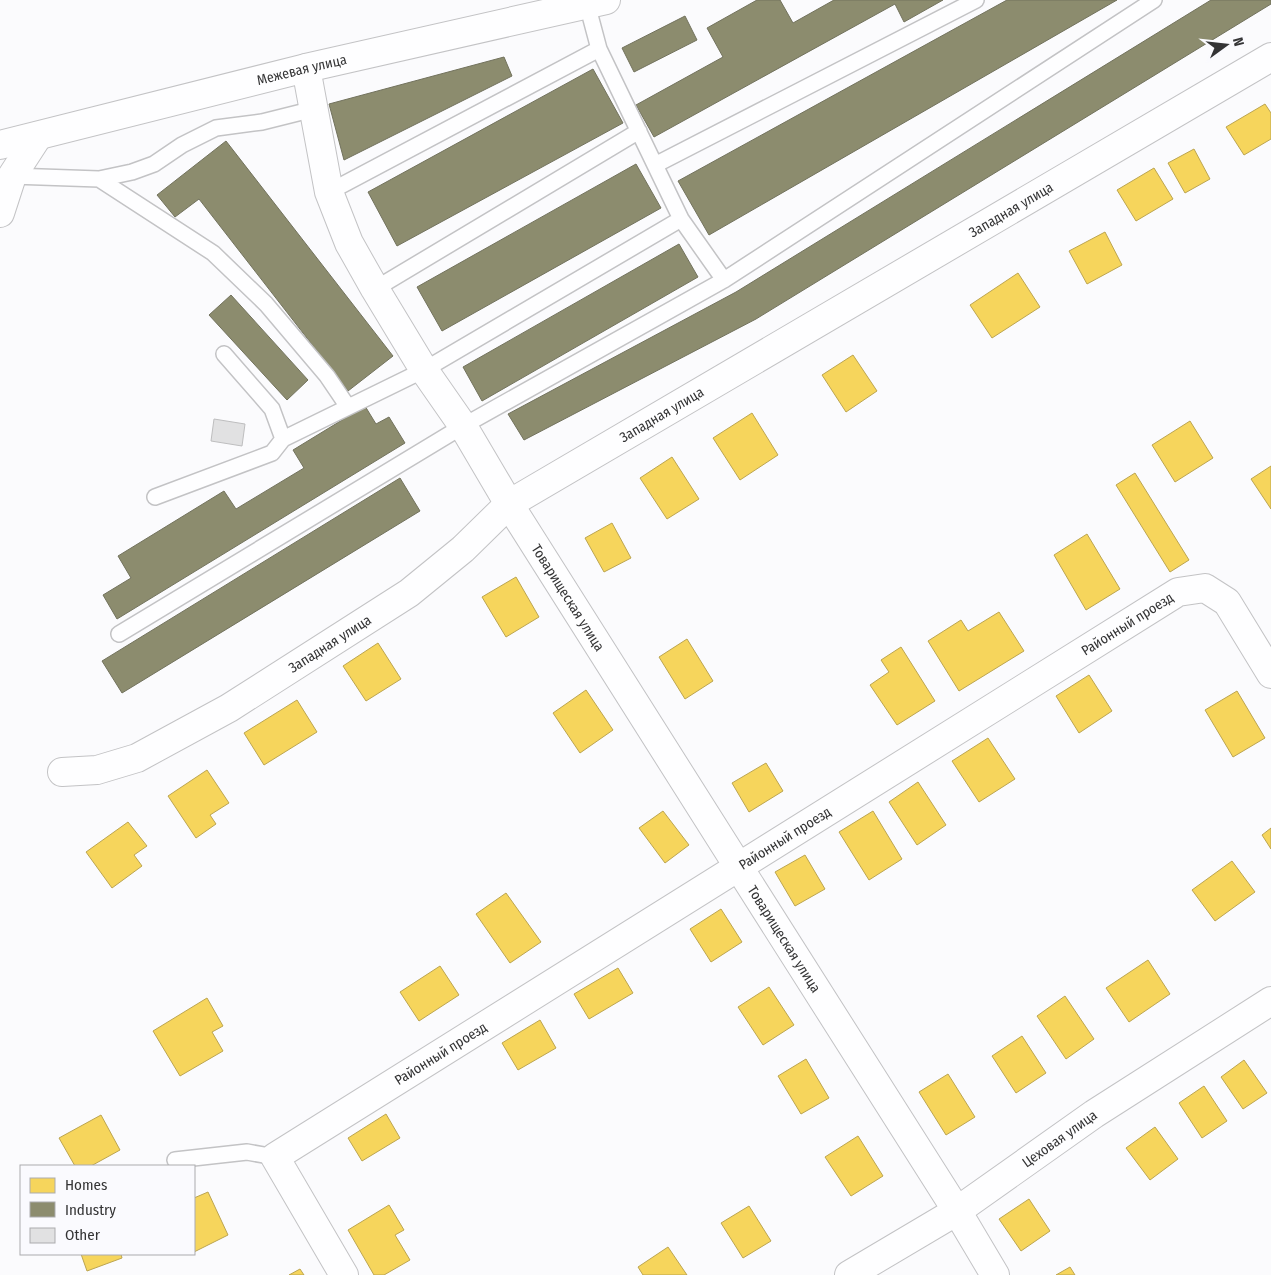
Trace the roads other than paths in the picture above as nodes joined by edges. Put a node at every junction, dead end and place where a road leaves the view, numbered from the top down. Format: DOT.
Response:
graph roads {
  1 [pos="976,0"];
  2 [pos="1154,0"];
  3 [pos="596,2"];
  4 [pos="599,49"];
  5 [pos="1271,57"];
  6 [pos="306,68"];
  7 [pos="314,109"];
  8 [pos="639,131"];
  9 [pos="38,136"];
  10 [pos="0,145"];
  11 [pos="655,165"];
  12 [pos="12,176"];
  13 [pos="99,179"];
  14 [pos="329,192"];
  15 [pos="0,213"];
  16 [pos="681,219"];
  17 [pos="724,280"];
  18 [pos="375,289"];
  19 [pos="224,354"];
  20 [pos="424,370"];
  21 [pos="348,407"];
  22 [pos="463,426"];
  23 [pos="283,439"];
  24 [pos="155,497"];
  25 [pos="509,504"];
  26 [pos="119,634"];
  27 [pos="1271,674"];
  28 [pos="62,772"];
  29 [pos="738,866"];
  30 [pos="1271,1001"];
  31 [pos="274,1157"];
  32 [pos="175,1160"];
  33 [pos="957,1211"];
  34 [pos="344,1275"];
  35 [pos="849,1275"];
  36 [pos="995,1275"];
  1 -- 11 [label="lane"];
  2 -- 17 [label="lane"];
  3 -- 4 [label="lane"];
  3 -- 6 [label="street, Межевая улица"];
  4 -- 8 [label="lane"];
  4 -- 14 [label="lane"];
  5 -- 25 [label="street, Западная улица"];
  6 -- 7 [label="street, Товарищеская улица"];
  6 -- 9 [label="street, Межевая улица"];
  7 -- 13 [label="lane"];
  7 -- 14 [label="street, Товарищеская улица"];
  8 -- 11 [label="lane"];
  8 -- 18 [label="lane"];
  9 -- 10 [label="street, Межевая улица"];
  9 -- 12 [label="street"];
  11 -- 16 [label="lane"];
  12 -- 13 [label="lane"];
  12 -- 15 [label="street"];
  13 -- 21 [label="lane"];
  14 -- 18 [label="street, Товарищеская улица"];
  16 -- 17 [label="lane"];
  16 -- 20 [label="lane"];
  17 -- 22 [label="lane"];
  18 -- 20 [label="street, Товарищеская улица"];
  19 -- 23 [label="lane"];
  20 -- 21 [label="lane"];
  20 -- 22 [label="street, Товарищеская улица"];
  21 -- 23 [label="lane"];
  22 -- 25 [label="street, Товарищеская улица"];
  22 -- 26 [label="lane"];
  23 -- 24 [label="lane"];
  25 -- 28 [label="street, Западная улица"];
  25 -- 29 [label="street, Товарищеская улица"];
  27 -- 29 [label="street, Районный проезд"];
  29 -- 31 [label="street, Районный проезд"];
  29 -- 33 [label="street, Товарищеская улица"];
  30 -- 33 [label="street, Цеховая улица"];
  31 -- 32 [label="lane"];
  31 -- 34 [label="street"];
  33 -- 35 [label="street, Цеховая улица"];
  33 -- 36 [label="street, Товарищеская улица"];
}
